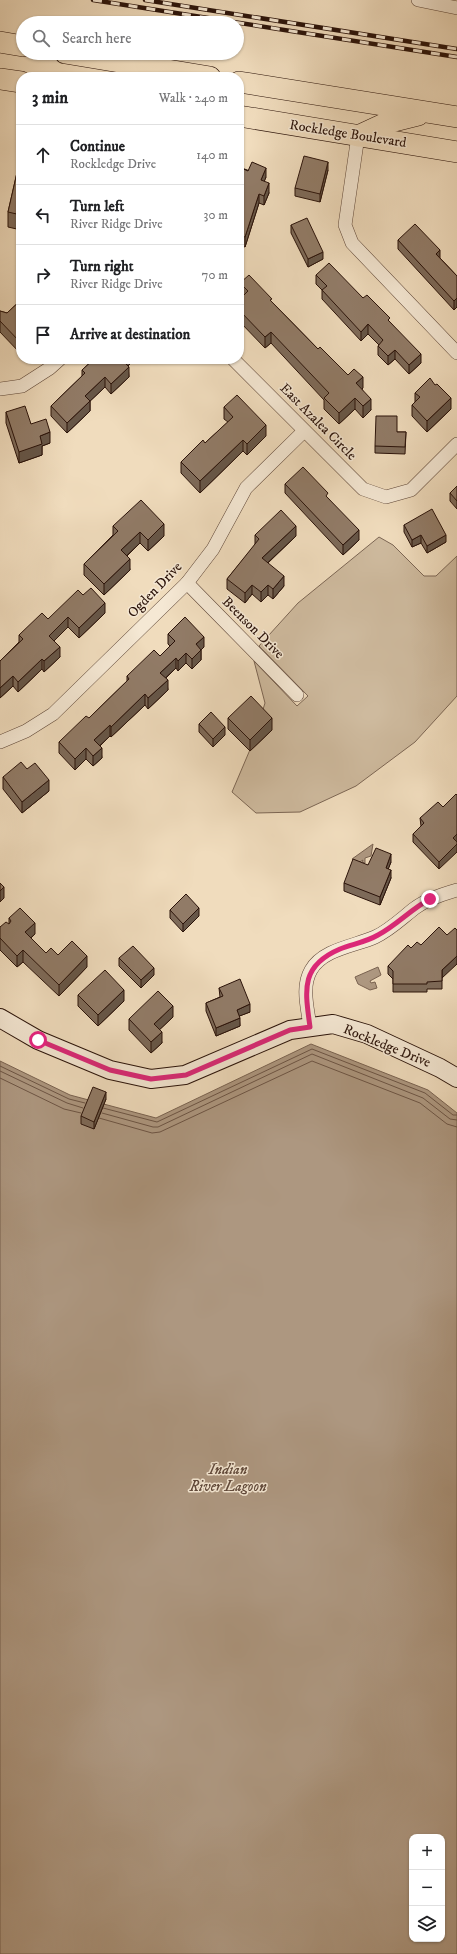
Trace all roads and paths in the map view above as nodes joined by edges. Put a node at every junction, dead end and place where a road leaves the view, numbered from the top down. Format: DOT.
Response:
graph roads {
  1 [pos="418,0"];
  2 [pos="457,8"];
  3 [pos="0,42"];
  4 [pos="16,45"];
  5 [pos="107,60"];
  6 [pos="180,72"];
  7 [pos="0,79"];
  8 [pos="16,81"];
  9 [pos="244,83"];
  10 [pos="428,113"];
  11 [pos="244,117"];
  12 [pos="457,117"];
  13 [pos="358,136"];
  14 [pos="457,152"];
  15 [pos="457,353"];
  16 [pos="54,364"];
  17 [pos="238,364"];
  18 [pos="0,389"];
  19 [pos="304,431"];
  20 [pos="457,444"];
  21 [pos="186,583"];
  22 [pos="297,695"];
  23 [pos="0,742"];
  24 [pos="457,890"];
  25 [pos="0,1018"];
  26 [pos="310,1027"];
  27 [pos="457,1078"];
  1 -- 2 [label="street"];
  3 -- 4 [label="main road"];
  5 -- 6 [label="main road"];
  7 -- 8 [label="main road"];
  9 -- 10 [label="main road"];
  10 -- 12 [label="main road"];
  10 -- 13 [label="main road"];
  11 -- 13 [label="main road, Rockledge Boulevard"];
  13 -- 14 [label="main road, Rockledge Boulevard"];
  13 -- 15 [label="street"];
  16 -- 18 [label="street"];
  17 -- 19 [label="street, East Azalea Circle"];
  19 -- 20 [label="street, East Azalea Circle"];
  19 -- 21 [label="street, Ogden Drive"];
  21 -- 22 [label="street, Beenson Drive"];
  21 -- 23 [label="street, Ogden Drive"];
  24 -- 26 [label="street"];
  25 -- 26 [label="street, Rockledge Drive"];
  26 -- 27 [label="street, Rockledge Drive"];
}
